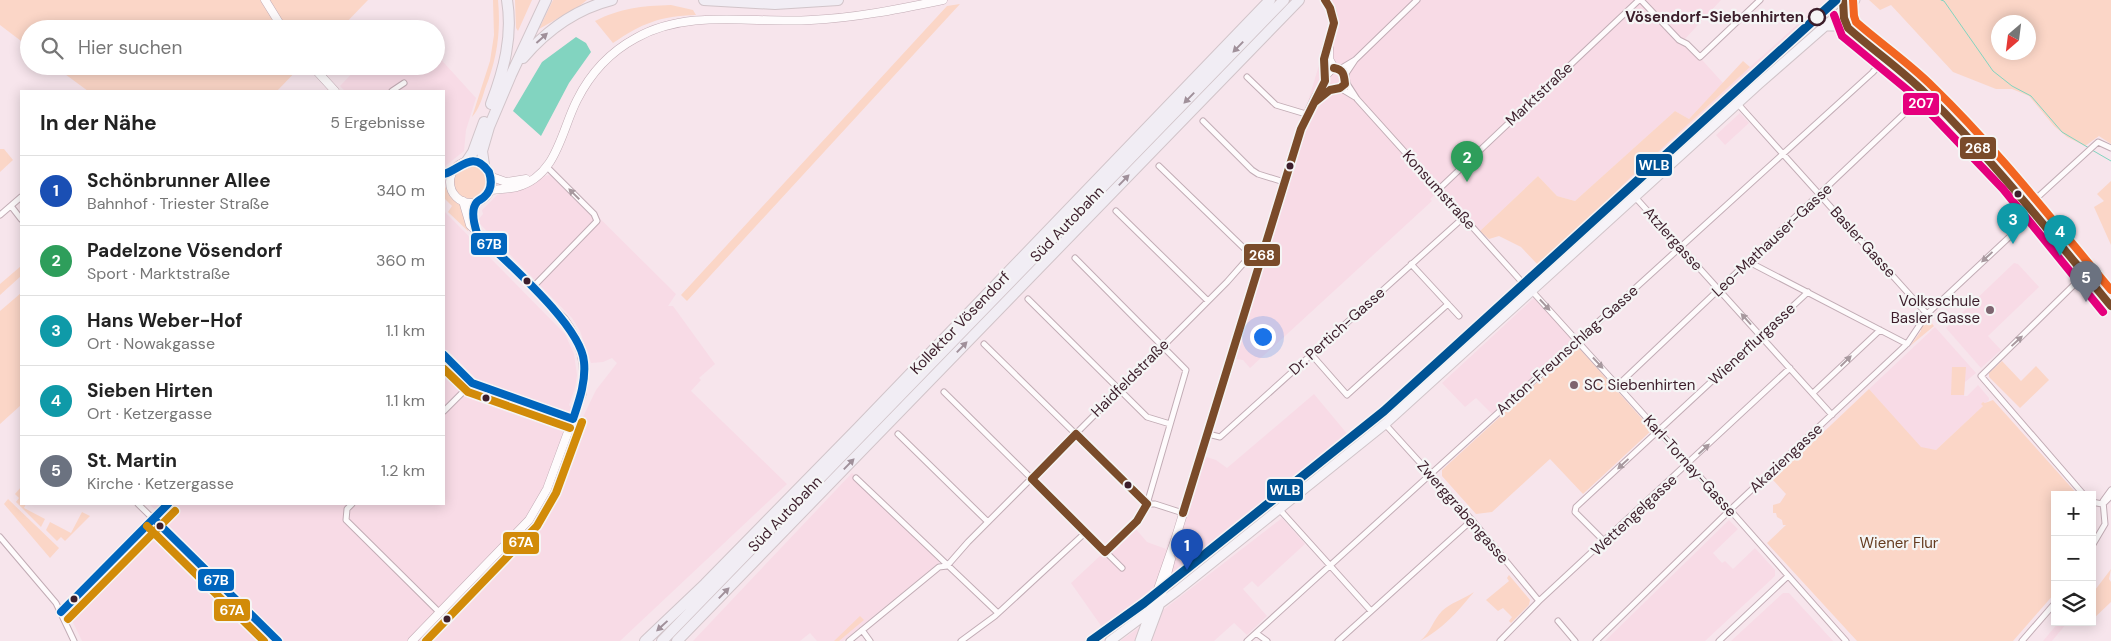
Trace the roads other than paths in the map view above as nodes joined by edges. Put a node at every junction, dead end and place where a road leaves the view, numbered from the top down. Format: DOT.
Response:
graph roads {
  1 [pos="265,0"];
  2 [pos="507,0"];
  3 [pos="539,0"];
  4 [pos="546,0"];
  5 [pos="612,0"];
  6 [pos="704,0"];
  7 [pos="838,0"];
  8 [pos="943,0"];
  9 [pos="1270,0"];
  10 [pos="1284,0"];
  11 [pos="1299,0"];
  12 [pos="1326,0"];
  13 [pos="1417,0"];
  14 [pos="1640,0"];
  15 [pos="1760,0"];
  16 [pos="1842,0"];
  17 [pos="1855,0"];
  18 [pos="1843,12"];
  19 [pos="277,20"];
  20 [pos="1827,26"];
  21 [pos="1854,32"];
  22 [pos="1329,43"];
  23 [pos="1886,58"];
  24 [pos="1341,73"];
  25 [pos="320,75"];
  26 [pos="511,75"];
  27 [pos="1247,77"];
  28 [pos="1326,77"];
  29 [pos="404,84"];
  30 [pos="1336,89"];
  31 [pos="334,90"];
  32 [pos="394,90"];
  33 [pos="1926,93"];
  34 [pos="495,94"];
  35 [pos="1357,99"];
  36 [pos="1312,104"];
  37 [pos="1738,104"];
  38 [pos="1306,114"];
  39 [pos="1203,121"];
  40 [pos="2111,148"];
  41 [pos="1783,153"];
  42 [pos="467,161"];
  43 [pos="484,165"];
  44 [pos="1159,166"];
  45 [pos="547,167"];
  46 [pos="448,173"];
  47 [pos="492,178"];
  48 [pos="533,178"];
  49 [pos="1284,182"];
  50 [pos="447,183"];
  51 [pos="1439,189"];
  52 [pos="490,190"];
  53 [pos="1820,194"];
  54 [pos="20,198"];
  55 [pos="1635,198"];
  56 [pos="463,201"];
  57 [pos="477,202"];
  58 [pos="2029,204"];
  59 [pos="10,206"];
  60 [pos="1116,211"];
  61 [pos="2035,213"];
  62 [pos="0,215"];
  63 [pos="1464,217"];
  64 [pos="20,218"];
  65 [pos="478,233"];
  66 [pos="1266,244"];
  67 [pos="1680,247"];
  68 [pos="1250,256"];
  69 [pos="1075,258"];
  70 [pos="1260,262"];
  71 [pos="1749,262"];
  72 [pos="1411,264"];
  73 [pos="2085,274"];
  74 [pos="1521,282"];
  75 [pos="532,288"];
  76 [pos="1719,290"];
  77 [pos="1532,291"];
  78 [pos="1808,292"];
  79 [pos="1028,299"];
  80 [pos="1208,301"];
  81 [pos="1448,304"];
  82 [pos="2111,306"];
  83 [pos="1927,314"];
  84 [pos="1459,316"];
  85 [pos="1880,330"];
  86 [pos="1761,336"];
  87 [pos="1578,341"];
  88 [pos="984,344"];
  89 [pos="1908,344"];
  90 [pos="1163,345"];
  91 [pos="1311,354"];
  92 [pos="445,356"];
  93 [pos="1790,368"];
  94 [pos="472,383"];
  95 [pos="1618,385"];
  96 [pos="1120,390"];
  97 [pos="944,392"];
  98 [pos="1813,393"];
  99 [pos="445,411"];
  100 [pos="1832,415"];
  101 [pos="573,419"];
  102 [pos="1170,424"];
  103 [pos="1385,424"];
  104 [pos="1658,431"];
  105 [pos="898,434"];
  106 [pos="1076,434"];
  107 [pos="1208,434"];
  108 [pos="1689,464"];
  109 [pos="1430,474"];
  110 [pos="856,478"];
  111 [pos="1032,479"];
  112 [pos="2111,490"];
  113 [pos="2080,491"];
  114 [pos="2111,496"];
  115 [pos="2096,503"];
  116 [pos="1147,504"];
  117 [pos="2102,504"];
  118 [pos="139,505"];
  119 [pos="167,505"];
  120 [pos="351,505"];
  121 [pos="1280,510"];
  122 [pos="1730,510"];
  123 [pos="1183,513"];
  124 [pos="154,519"];
  125 [pos="1472,520"];
  126 [pos="988,522"];
  127 [pos="1086,532"];
  128 [pos="0,537"];
  129 [pos="2096,539"];
  130 [pos="1175,540"];
  131 [pos="1605,542"];
  132 [pos="1105,552"];
  133 [pos="947,566"];
  134 [pos="1330,566"];
  135 [pos="1122,568"];
  136 [pos="1788,576"];
  137 [pos="1539,601"];
  138 [pos="1159,606"];
  139 [pos="2051,608"];
  140 [pos="1371,611"];
  141 [pos="61,612"];
  142 [pos="1150,612"];
  143 [pos="440,613"];
  144 [pos="998,613"];
  145 [pos="1558,622"];
  146 [pos="1127,629"];
  147 [pos="862,630"];
  148 [pos="1256,633"];
  149 [pos="1142,640"];
  150 [pos="74,641"];
  151 [pos="278,641"];
  152 [pos="412,641"];
  153 [pos="645,641"];
  154 [pos="662,641"];
  155 [pos="677,641"];
  156 [pos="849,641"];
  157 [pos="870,641"];
  158 [pos="961,641"];
  159 [pos="1110,641"];
  160 [pos="1247,641"];
  161 [pos="1267,641"];
  162 [pos="1338,641"];
  163 [pos="1500,641"];
  164 [pos="1575,641"];
  165 [pos="1596,641"];
  166 [pos="1719,641"];
  167 [pos="1846,641"];
  168 [pos="2022,641"];
  1 -- 19 [label="main road"];
  2 -- 34 [label="highway"];
  3 -- 34 [label="highway"];
  4 -- 26 [label="highway"];
  26 -- 5 [label="highway, one-way"];
  6 -- 7 [label="highway"];
  8 -- 45 [label="main road"];
  9 -- 153 [label="highway, Kollektor Vösendorf, one-way"];
  10 -- 154 [label="highway, Süd Autobahn, one-way"];
  155 -- 11 [label="highway, Süd Autobahn, one-way"];
  12 -- 22 [label="main road"];
  13 -- 24 [label="street"];
  14 -- 15 [label="street"];
  14 -- 51 [label="street, Marktstraße"];
  16 -- 18 [label="main road"];
  17 -- 18 [label="main road"];
  18 -- 20 [label="main road"];
  18 -- 21 [label="main road"];
  20 -- 21 [label="main road"];
  20 -- 37 [label="main road"];
  21 -- 23 [label="main road"];
  22 -- 24 [label="main road"];
  22 -- 28 [label="main road"];
  23 -- 33 [label="main road"];
  23 -- 41 [label="street, Anton-Freunschlag-Gasse"];
  24 -- 28 [label="main road"];
  24 -- 30 [label="main road"];
  24 -- 35 [label="street, Konsumstraße"];
  25 -- 31 [label="main road"];
  26 -- 43 [label="highway"];
  27 -- 38 [label="street"];
  28 -- 30 [label="main road"];
  28 -- 36 [label="main road"];
  29 -- 32 [label="street"];
  30 -- 35 [label="street, Konsumstraße"];
  30 -- 36 [label="main road"];
  33 -- 53 [label="street, Leo-Mathauser-Gasse"];
  33 -- 58 [label="main road"];
  34 -- 42 [label="highway"];
  35 -- 51 [label="street, Konsumstraße"];
  36 -- 38 [label="main road"];
  37 -- 41 [label="street, Basler Gasse"];
  37 -- 55 [label="main road"];
  38 -- 49 [label="main road"];
  39 -- 49 [label="street"];
  40 -- 58 [label="street"];
  41 -- 53 [label="street, Basler Gasse"];
  41 -- 67 [label="street, Anton-Freunschlag-Gasse"];
  42 -- 43 [label="main road"];
  42 -- 46 [label="main road"];
  43 -- 47 [label="main road"];
  44 -- 68 [label="street"];
  45 -- 48 [label="main road"];
  75 -- 45 [label="street, one-way"];
  46 -- 50 [label="main road"];
  47 -- 48 [label="main road"];
  47 -- 52 [label="main road"];
  48 -- 52 [label="main road"];
  49 -- 66 [label="main road"];
  50 -- 56 [label="main road"];
  51 -- 63 [label="street, Konsumstraße"];
  52 -- 57 [label="main road"];
  53 -- 71 [label="street, Leo-Mathauser-Gasse"];
  53 -- 83 [label="street, Basler Gasse"];
  54 -- 59 [label="street"];
  55 -- 67 [label="street, Atzlergasse"];
  55 -- 77 [label="main road"];
  56 -- 57 [label="main road"];
  56 -- 65 [label="main road"];
  57 -- 65 [label="main road"];
  58 -- 61 [label="main road"];
  59 -- 62 [label="street"];
  59 -- 64 [label="street"];
  60 -- 80 [label="street"];
  61 -- 73 [label="main road"];
  61 -- 83 [label="street, Akaziengasse, one-way"];
  63 -- 72 [label="street, Dr. Pertich-Gasse"];
  63 -- 74 [label="street, Konsumstraße"];
  65 -- 75 [label="main road"];
  66 -- 68 [label="street, Haidfeldstraße"];
  66 -- 70 [label="main road"];
  67 -- 76 [label="street, Atzlergasse"];
  67 -- 87 [label="street, Anton-Freunschlag-Gasse"];
  68 -- 70 [label="street"];
  68 -- 80 [label="street, Haidfeldstraße"];
  69 -- 90 [label="street"];
  70 -- 107 [label="main road"];
  71 -- 76 [label="street, Leo-Mathauser-Gasse"];
  71 -- 78 [label="street"];
  72 -- 81 [label="street"];
  72 -- 91 [label="street, Dr. Pertich-Gasse"];
  73 -- 82 [label="main road"];
  113 -- 73 [label="street, one-way"];
  75 -- 101 [label="main road"];
  86 -- 76 [label="street, Atzlergasse, one-way"];
  76 -- 95 [label="street, Leo-Mathauser-Gasse"];
  77 -- 87 [label="street, Karl-Tornay-Gasse, one-way"];
  77 -- 103 [label="main road"];
  78 -- 85 [label="street"];
  78 -- 86 [label="street, Wienerflurgasse"];
  79 -- 96 [label="street"];
  80 -- 90 [label="street, Haidfeldstraße"];
  81 -- 84 [label="street"];
  81 -- 91 [label="street"];
  83 -- 89 [label="street, Akaziengasse"];
  85 -- 89 [label="street"];
  98 -- 85 [label="street, one-way"];
  86 -- 93 [label="street, Atzlergasse"];
  86 -- 104 [label="street, Wienerflurgasse"];
  87 -- 95 [label="street, Karl-Tornay-Gasse, one-way"];
  87 -- 109 [label="street, Anton-Freunschlag-Gasse"];
  88 -- 106 [label="street"];
  89 -- 100 [label="street, Akaziengasse"];
  90 -- 96 [label="street, Haidfeldstraße"];
  90 -- 102 [label="street"];
  91 -- 107 [label="street, Dr. Pertich-Gasse"];
  92 -- 94 [label="street"];
  93 -- 98 [label="street, Atzlergasse"];
  108 -- 93 [label="street, Wettengelgasse, one-way"];
  94 -- 99 [label="street"];
  94 -- 101 [label="street"];
  95 -- 104 [label="street, Karl-Tornay-Gasse"];
  96 -- 102 [label="street"];
  96 -- 106 [label="street, Haidfeldstraße"];
  97 -- 111 [label="street"];
  98 -- 100 [label="street, Atzlergasse"];
  100 -- 122 [label="street, Akaziengasse"];
  101 -- 143 [label="main road"];
  102 -- 116 [label="street"];
  103 -- 109 [label="street, Zwerggrabengasse"];
  103 -- 121 [label="main road"];
  104 -- 108 [label="street, Karl-Tornay-Gasse"];
  104 -- 131 [label="street, Wienerflurgasse, one-way"];
  105 -- 126 [label="street"];
  106 -- 111 [label="street, Haidfeldstraße"];
  106 -- 116 [label="street"];
  107 -- 123 [label="main road"];
  108 -- 122 [label="street, Karl-Tornay-Gasse"];
  108 -- 131 [label="street, Wettengelgasse"];
  109 -- 125 [label="street, Zwerggrabengasse"];
  109 -- 134 [label="street, Anton-Freunschlag-Gasse"];
  110 -- 133 [label="street"];
  111 -- 126 [label="street, Haidfeldstraße"];
  111 -- 127 [label="street"];
  112 -- 117 [label="street"];
  114 -- 117 [label="street"];
  115 -- 117 [label="street"];
  116 -- 123 [label="street"];
  116 -- 132 [label="street"];
  117 -- 129 [label="street"];
  118 -- 124 [label="street"];
  119 -- 124 [label="street"];
  120 -- 143 [label="street"];
  121 -- 134 [label="street"];
  121 -- 138 [label="main road"];
  122 -- 136 [label="street, Karl-Tornay-Gasse"];
  122 -- 165 [label="street, Akaziengasse"];
  123 -- 130 [label="main road"];
  124 -- 141 [label="street"];
  124 -- 151 [label="street"];
  125 -- 137 [label="street, Zwerggrabengasse"];
  125 -- 140 [label="street"];
  126 -- 133 [label="street, Haidfeldstraße"];
  127 -- 132 [label="street"];
  127 -- 144 [label="street"];
  128 -- 141 [label="street"];
  130 -- 138 [label="main road"];
  130 -- 142 [label="main road"];
  131 -- 137 [label="street, Wettengelgasse"];
  132 -- 135 [label="street"];
  133 -- 144 [label="street"];
  133 -- 147 [label="street, Haidfeldstraße"];
  134 -- 140 [label="street"];
  134 -- 148 [label="street, Anton-Freunschlag-Gasse"];
  136 -- 166 [label="street"];
  136 -- 167 [label="street, Karl-Tornay-Gasse"];
  137 -- 163 [label="street, Wettengelgasse"];
  138 -- 142 [label="main road"];
  138 -- 149 [label="main road"];
  139 -- 168 [label="street"];
  140 -- 162 [label="street"];
  141 -- 150 [label="street"];
  142 -- 146 [label="main road"];
  142 -- 149 [label="main road"];
  143 -- 152 [label="main road"];
  144 -- 158 [label="street"];
  145 -- 164 [label="street"];
  146 -- 149 [label="main road"];
  146 -- 159 [label="main road"];
  147 -- 156 [label="street, Haidfeldstraße"];
  147 -- 157 [label="street"];
  148 -- 160 [label="street, Anton-Freunschlag-Gasse"];
  148 -- 161 [label="street"];
}
